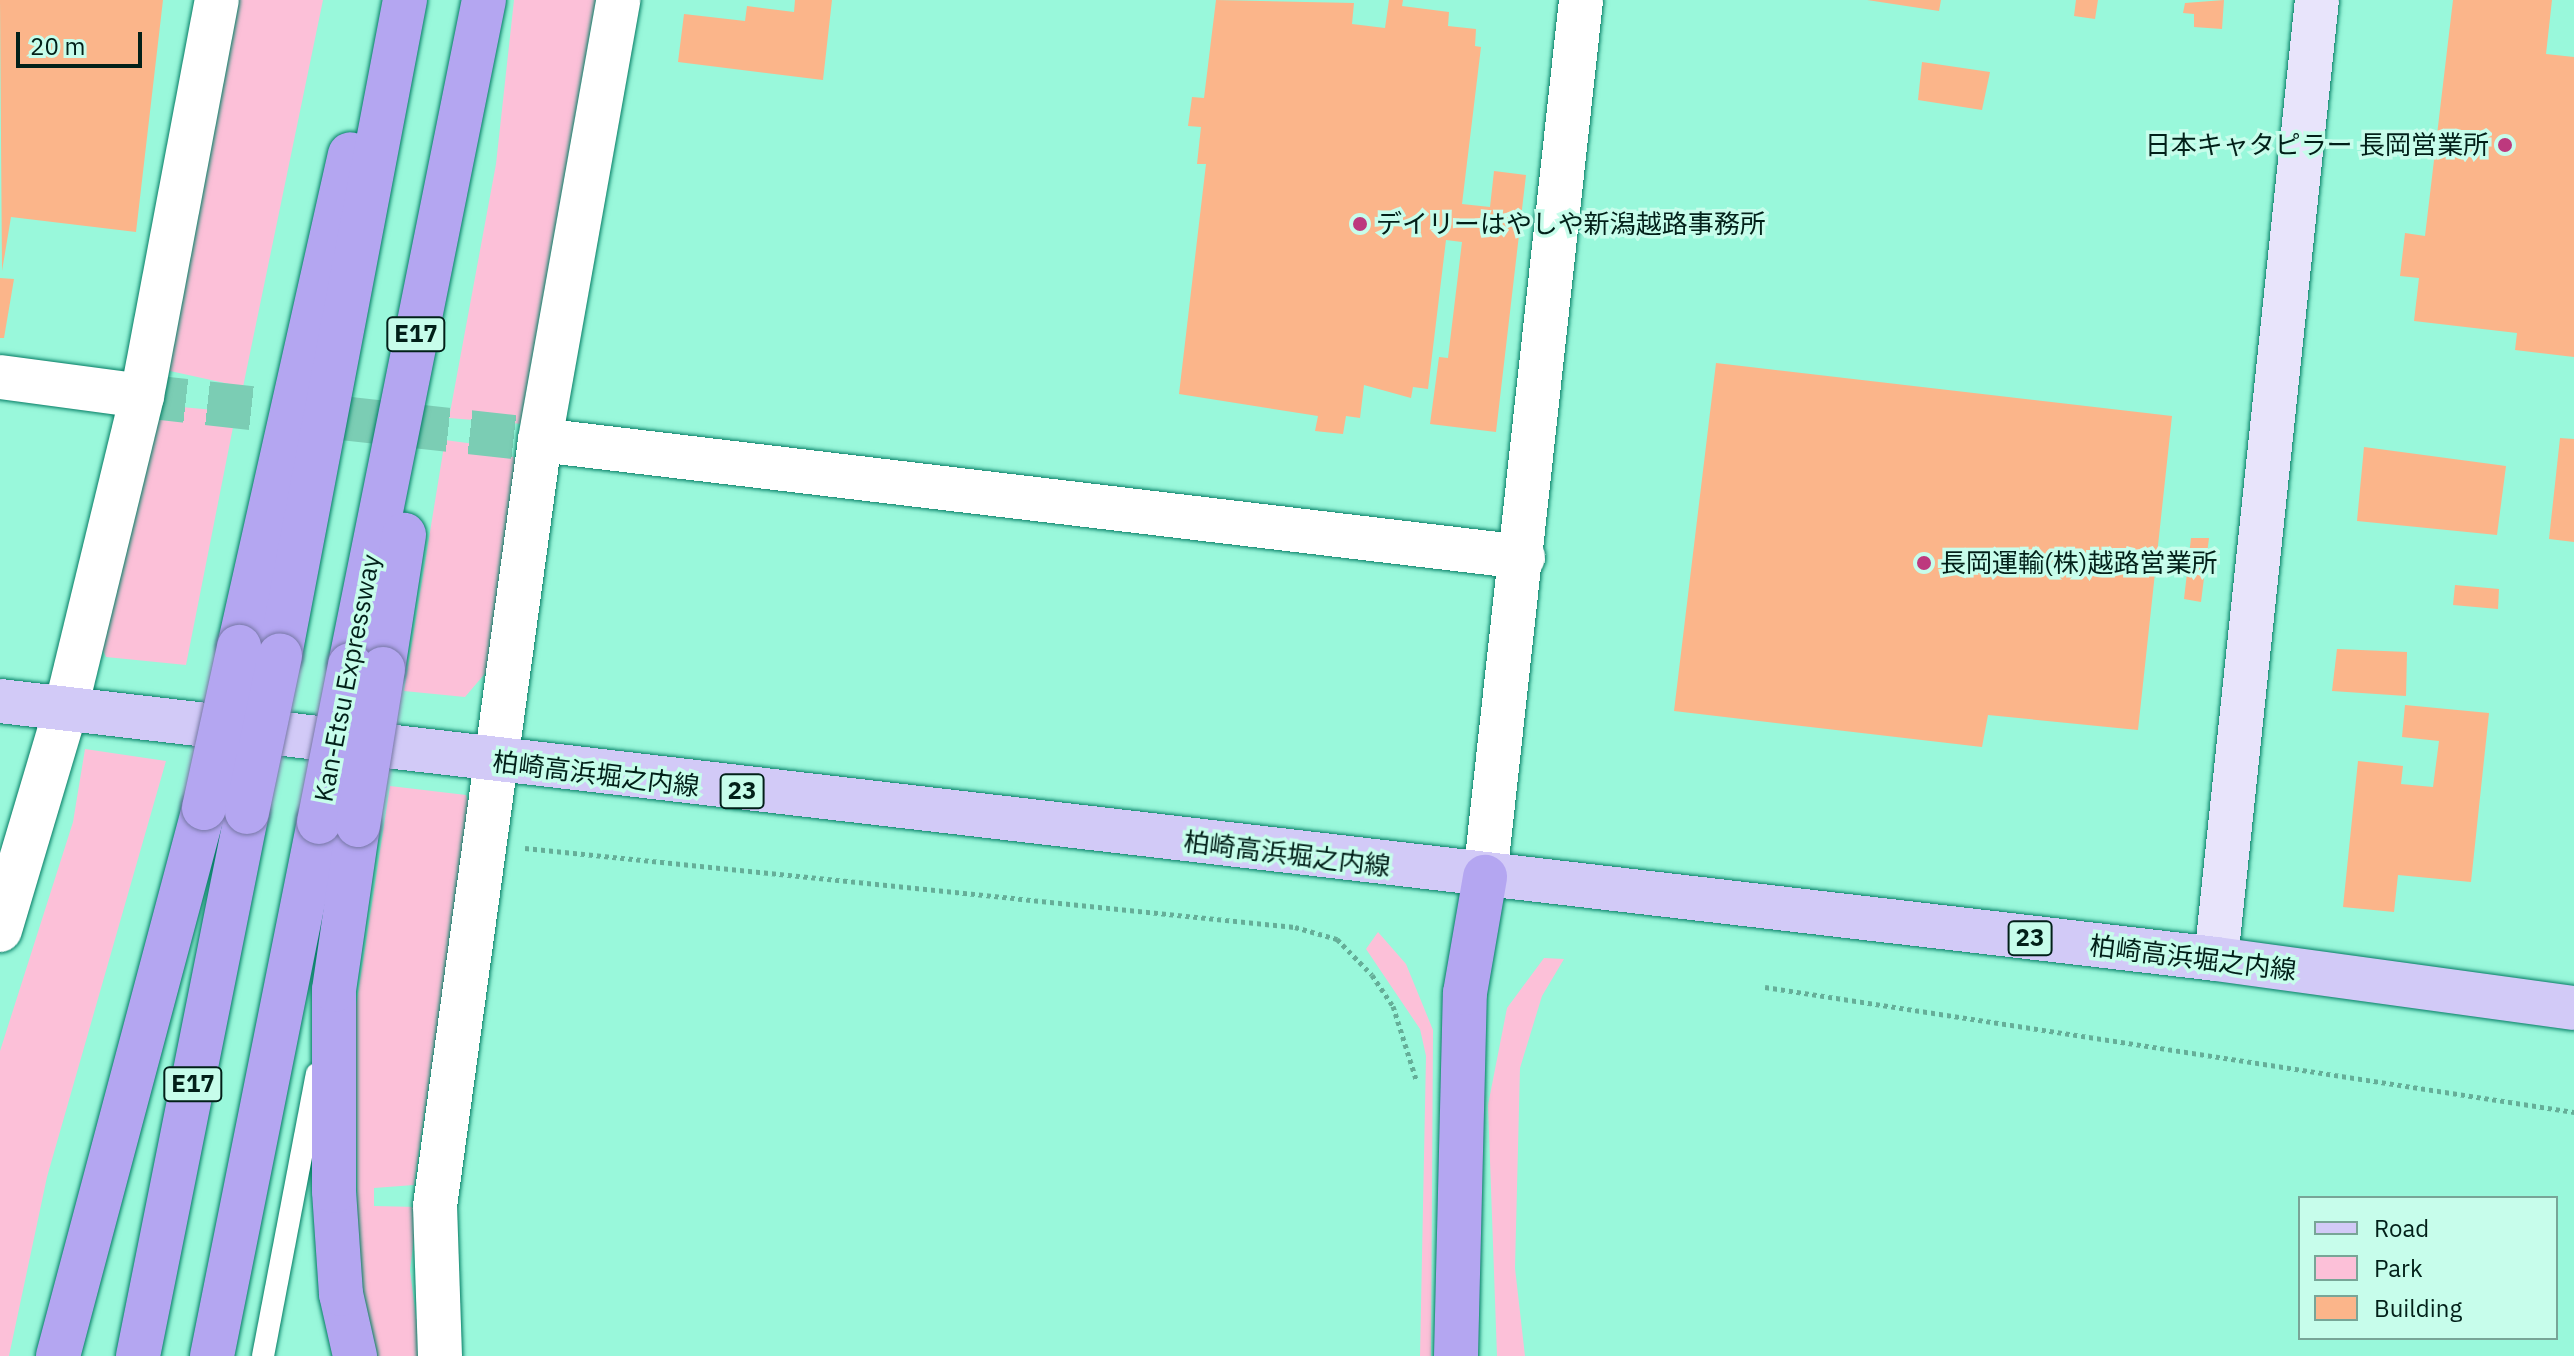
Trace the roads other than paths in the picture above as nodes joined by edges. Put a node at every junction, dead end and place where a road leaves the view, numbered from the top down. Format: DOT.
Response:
graph roads {
  1 [pos="217,0"];
  2 [pos="394,0"];
  3 [pos="405,0"];
  4 [pos="618,0"];
  5 [pos="1581,0"];
  6 [pos="2317,0"];
  7 [pos="484,1"];
  8 [pos="0,377"];
  9 [pos="142,396"];
  10 [pos="540,440"];
  11 [pos="1523,557"];
  12 [pos="259,651"];
  13 [pos="0,701"];
  14 [pos="66,708"];
  15 [pos="495,762"];
  16 [pos="339,823"];
  17 [pos="1485,877"];
  18 [pos="0,930"];
  19 [pos="2216,959"];
  20 [pos="334,990"];
  21 [pos="2574,1008"];
  22 [pos="1460,1144"];
  23 [pos="84,1257"];
  24 [pos="58,1356"];
  25 [pos="67,1356"];
  26 [pos="138,1356"];
  27 [pos="212,1356"];
  28 [pos="263,1356"];
  29 [pos="355,1356"];
  30 [pos="440,1356"];
  31 [pos="1456,1356"];
  32 [pos="1485,1356"];
  1 -- 9 [label="street"];
  2 -- 12 [label="highway"];
  3 -- 12 [label="highway"];
  4 -- 10 [label="street"];
  5 -- 11 [label="street"];
  6 -- 19 [label="street"];
  7 -- 16 [label="highway, bridge"];
  8 -- 9 [label="street"];
  9 -- 14 [label="street"];
  10 -- 11 [label="street"];
  10 -- 15 [label="street"];
  11 -- 17 [label="street"];
  12 -- 23 [label="highway, bridge"];
  12 -- 26 [label="highway, E17, bridge"];
  13 -- 14 [label="main road, 柏崎高浜堀之内線 / 23"];
  14 -- 15 [label="main road, 柏崎高浜堀之内線 / 23"];
  14 -- 18 [label="street"];
  15 -- 17 [label="main road, 柏崎高浜堀之内線 / 23"];
  15 -- 30 [label="street"];
  16 -- 20 [label="highway"];
  16 -- 27 [label="highway, Kan-Etsu Expressway / E17"];
  17 -- 19 [label="main road, 柏崎高浜堀之内線 / 23"];
  17 -- 22 [label="highway"];
  19 -- 21 [label="main road, 柏崎高浜堀之内線 / 23"];
  20 -- 28 [label="lane"];
  20 -- 29 [label="highway"];
  22 -- 31 [label="highway"];
  22 -- 32 [label="highway"];
  23 -- 24 [label="highway"];
  23 -- 25 [label="lane"];
}
